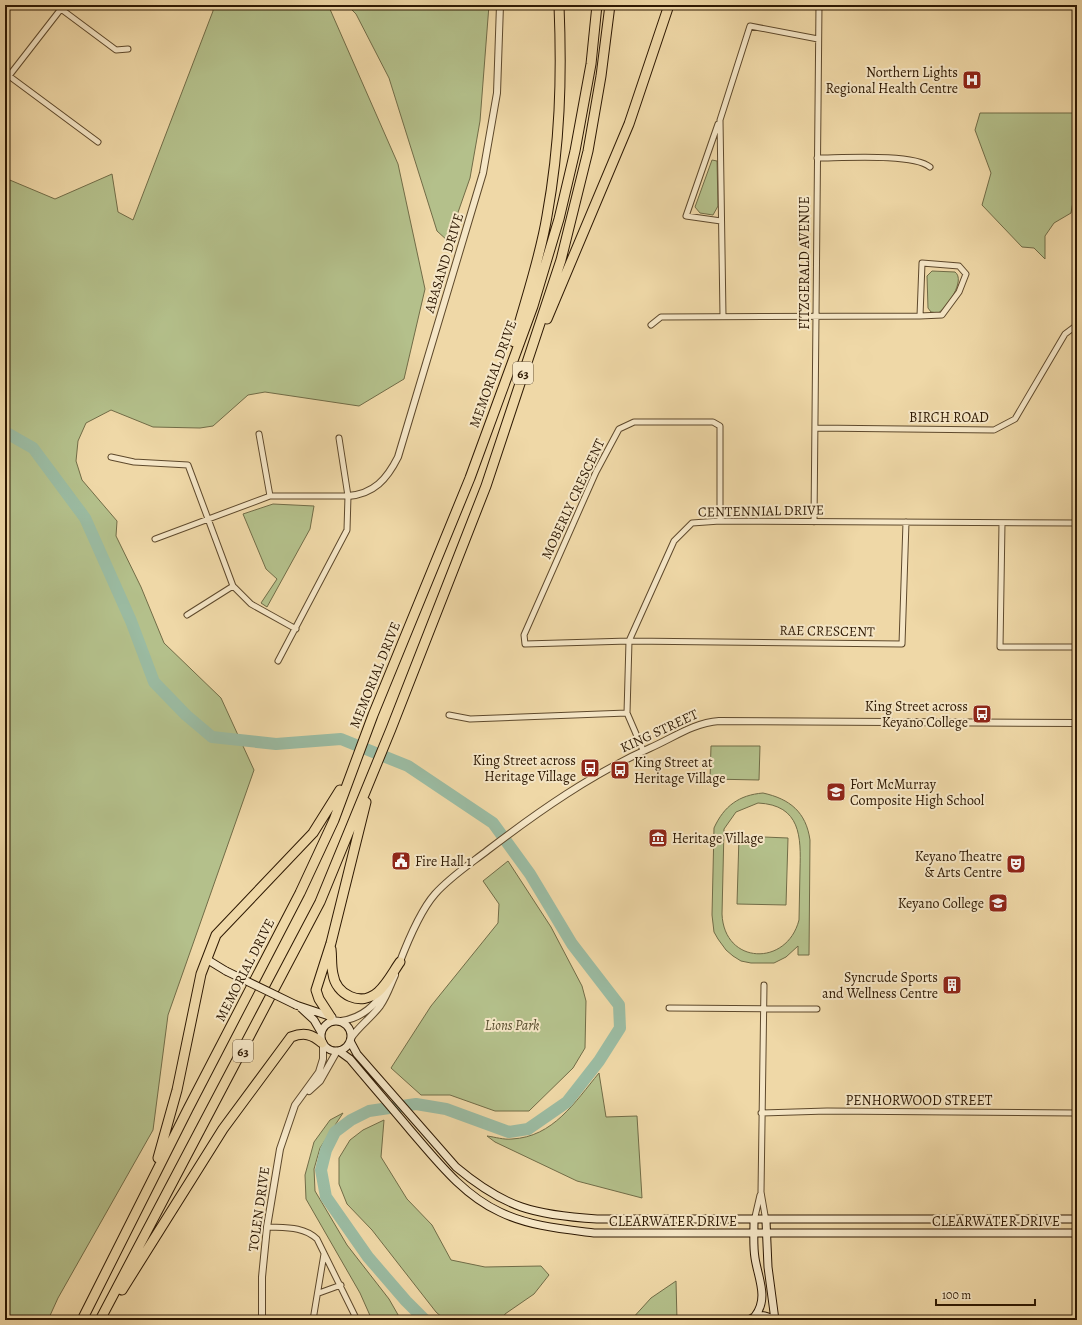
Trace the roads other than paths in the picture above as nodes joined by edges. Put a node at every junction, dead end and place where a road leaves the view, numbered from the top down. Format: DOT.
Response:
graph roads {
  1 [pos="500,5"];
  2 [pos="559,5"];
  3 [pos="597,5"];
  4 [pos="610,5"];
  5 [pos="669,5"];
  6 [pos="819,5"];
  7 [pos="62,7"];
  8 [pos="818,39"];
  9 [pos="128,49"];
  10 [pos="7,74"];
  11 [pos="5,81"];
  12 [pos="720,120"];
  13 [pos="98,142"];
  14 [pos="816,158"];
  15 [pos="930,167"];
  16 [pos="721,221"];
  17 [pos="724,316"];
  18 [pos="920,316"];
  19 [pos="815,317"];
  20 [pos="650,325"];
  21 [pos="1077,325"];
  22 [pos="519,387"];
  23 [pos="497,404"];
  24 [pos="815,428"];
  25 [pos="259,434"];
  26 [pos="338,438"];
  27 [pos="111,457"];
  28 [pos="270,496"];
  29 [pos="348,496"];
  30 [pos="208,518"];
  31 [pos="720,521"];
  32 [pos="814,522"];
  33 [pos="906,522"];
  34 [pos="1002,523"];
  35 [pos="1077,523"];
  36 [pos="155,539"];
  37 [pos="233,586"];
  38 [pos="187,616"];
  39 [pos="296,629"];
  40 [pos="629,641"];
  41 [pos="1077,647"];
  42 [pos="278,661"];
  43 [pos="627,713"];
  44 [pos="449,715"];
  45 [pos="1077,723"];
  46 [pos="643,750"];
  47 [pos="352,770"];
  48 [pos="372,776"];
  49 [pos="331,943"];
  50 [pos="208,960"];
  51 [pos="400,962"];
  52 [pos="393,978"];
  53 [pos="764,985"];
  54 [pos="296,1004"];
  55 [pos="669,1008"];
  56 [pos="764,1009"];
  57 [pos="817,1009"];
  58 [pos="337,1019"];
  59 [pos="321,1032"];
  60 [pos="350,1040"];
  61 [pos="323,1044"];
  62 [pos="338,1051"];
  63 [pos="295,1105"];
  64 [pos="761,1113"];
  65 [pos="1077,1113"];
  66 [pos="152,1179"];
  67 [pos="761,1192"];
  68 [pos="1077,1219"];
  69 [pos="754,1220"];
  70 [pos="766,1221"];
  71 [pos="267,1227"];
  72 [pos="1077,1233"];
  73 [pos="754,1234"];
  74 [pos="766,1234"];
  75 [pos="324,1253"];
  76 [pos="341,1285"];
  77 [pos="319,1293"];
  78 [pos="752,1318"];
  79 [pos="82,1320"];
  80 [pos="100,1320"];
  81 [pos="104,1320"];
  82 [pos="262,1320"];
  83 [pos="313,1320"];
  84 [pos="358,1320"];
  85 [pos="774,1320"];
  86 [pos="954,1320"];
  87 [pos="1048,1320"];
  1 -- 29 [label="street, ABASAND DRIVE"];
  2 -- 23 [label="highway"];
  3 -- 23 [label="highway, MEMORIAL DRIVE / 63"];
  4 -- 22 [label="highway, MEMORIAL DRIVE / 63"];
  5 -- 22 [label="highway"];
  6 -- 8 [label="street, FITZGERALD AVENUE"];
  7 -- 9 [label="street"];
  7 -- 10 [label="street"];
  8 -- 12 [label="street"];
  8 -- 14 [label="street, FITZGERALD AVENUE"];
  10 -- 11 [label="street"];
  10 -- 13 [label="street"];
  12 -- 16 [label="street"];
  12 -- 16 [label="street"];
  14 -- 15 [label="street"];
  14 -- 19 [label="street, FITZGERALD AVENUE"];
  16 -- 17 [label="street"];
  17 -- 19 [label="street"];
  17 -- 20 [label="street"];
  18 -- 18 [label="street"];
  18 -- 19 [label="street"];
  19 -- 24 [label="street, FITZGERALD AVENUE"];
  21 -- 24 [label="street, BIRCH ROAD"];
  22 -- 48 [label="highway, MEMORIAL DRIVE / 63"];
  23 -- 47 [label="highway, MEMORIAL DRIVE / 63"];
  24 -- 32 [label="street, FITZGERALD AVENUE"];
  25 -- 28 [label="street"];
  26 -- 29 [label="street"];
  27 -- 30 [label="street"];
  28 -- 29 [label="street"];
  28 -- 30 [label="street"];
  29 -- 39 [label="street"];
  30 -- 36 [label="street"];
  30 -- 37 [label="street"];
  31 -- 32 [label="street, CENTENNIAL DRIVE"];
  31 -- 40 [label="street, CENTENNIAL DRIVE"];
  31 -- 40 [label="street, MOBERLY CRESCENT"];
  32 -- 33 [label="street, CENTENNIAL DRIVE"];
  33 -- 34 [label="street, CENTENNIAL DRIVE"];
  33 -- 40 [label="street, RAE CRESCENT"];
  34 -- 35 [label="street, CENTENNIAL DRIVE"];
  34 -- 41 [label="street"];
  37 -- 38 [label="street"];
  37 -- 39 [label="street"];
  39 -- 42 [label="street"];
  40 -- 43 [label="street, CENTENNIAL DRIVE"];
  43 -- 44 [label="street"];
  43 -- 46 [label="street, CENTENNIAL DRIVE"];
  45 -- 46 [label="street, KING STREET"];
  46 -- 51 [label="street, KING STREET"];
  47 -- 50 [label="highway"];
  47 -- 66 [label="highway, MEMORIAL DRIVE / 63"];
  48 -- 49 [label="highway"];
  48 -- 80 [label="highway, MEMORIAL DRIVE / 63"];
  49 -- 51 [label="highway"];
  49 -- 58 [label="highway"];
  50 -- 54 [label="main road, bridge"];
  50 -- 66 [label="highway"];
  51 -- 52 [label="street, KING STREET"];
  52 -- 58 [label="street, KING STREET"];
  52 -- 60 [label="street, KING STREET"];
  53 -- 56 [label="street"];
  54 -- 58 [label="main road"];
  54 -- 59 [label="main road"];
  55 -- 56 [label="street"];
  56 -- 57 [label="street"];
  56 -- 64 [label="street"];
  58 -- 59 [label="main road"];
  58 -- 60 [label="main road"];
  59 -- 61 [label="main road"];
  60 -- 62 [label="main road"];
  60 -- 69 [label="main road, CLEARWATER DRIVE"];
  61 -- 62 [label="main road"];
  61 -- 63 [label="street, TOLEN DRIVE"];
  61 -- 81 [label="highway"];
  62 -- 63 [label="street, TOLEN DRIVE"];
  62 -- 73 [label="main road, CLEARWATER DRIVE"];
  63 -- 71 [label="street, TOLEN DRIVE"];
  64 -- 65 [label="street, PENHORWOOD STREET"];
  64 -- 67 [label="street"];
  66 -- 79 [label="highway, MEMORIAL DRIVE / 63"];
  67 -- 69 [label="street"];
  67 -- 70 [label="street"];
  68 -- 70 [label="main road, CLEARWATER DRIVE"];
  69 -- 70 [label="main road, CLEARWATER DRIVE"];
  69 -- 73 [label="main road"];
  70 -- 74 [label="main road"];
  71 -- 75 [label="street"];
  71 -- 82 [label="street, TOLEN DRIVE"];
  72 -- 74 [label="main road, CLEARWATER DRIVE"];
  73 -- 74 [label="main road, CLEARWATER DRIVE"];
  73 -- 78 [label="main road"];
  74 -- 85 [label="main road"];
  75 -- 76 [label="street"];
  75 -- 77 [label="street"];
  76 -- 77 [label="street"];
  76 -- 84 [label="street"];
  77 -- 83 [label="street"];
  78 -- 85 [label="main road"];
  86 -- 87 [label="street"];
}
